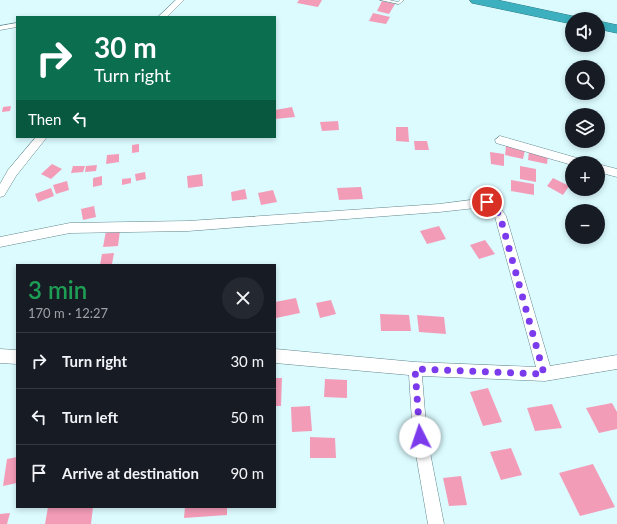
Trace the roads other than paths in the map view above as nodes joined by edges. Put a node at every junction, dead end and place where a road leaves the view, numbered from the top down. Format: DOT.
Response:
graph roads {
  1 [pos="180,0"];
  2 [pos="382,0"];
  3 [pos="402,0"];
  4 [pos="477,0"];
  5 [pos="163,16"];
  6 [pos="565,19"];
  7 [pos="16,25"];
  8 [pos="605,26"];
  9 [pos="0,28"];
  10 [pos="617,29"];
  11 [pos="41,138"];
  12 [pos="500,140"];
  13 [pos="565,159"];
  14 [pos="605,170"];
  15 [pos="617,173"];
  16 [pos="0,193"];
  17 [pos="0,242"];
  18 [pos="0,356"];
  19 [pos="16,356"];
  20 [pos="276,356"];
  21 [pos="617,362"];
  22 [pos="415,369"];
  23 [pos="544,374"];
  24 [pos="436,524"];
  1 -- 5 [label="street"];
  2 -- 3 [label="lane"];
  4 -- 6 [label="highway"];
  7 -- 9 [label="street"];
  8 -- 10 [label="highway"];
  11 -- 16 [label="street"];
  12 -- 13 [label="street"];
  14 -- 15 [label="street"];
  17 -- 23 [label="street"];
  18 -- 19 [label="street"];
  20 -- 22 [label="street"];
  21 -- 23 [label="street"];
  22 -- 23 [label="street"];
  22 -- 24 [label="street"];
}
